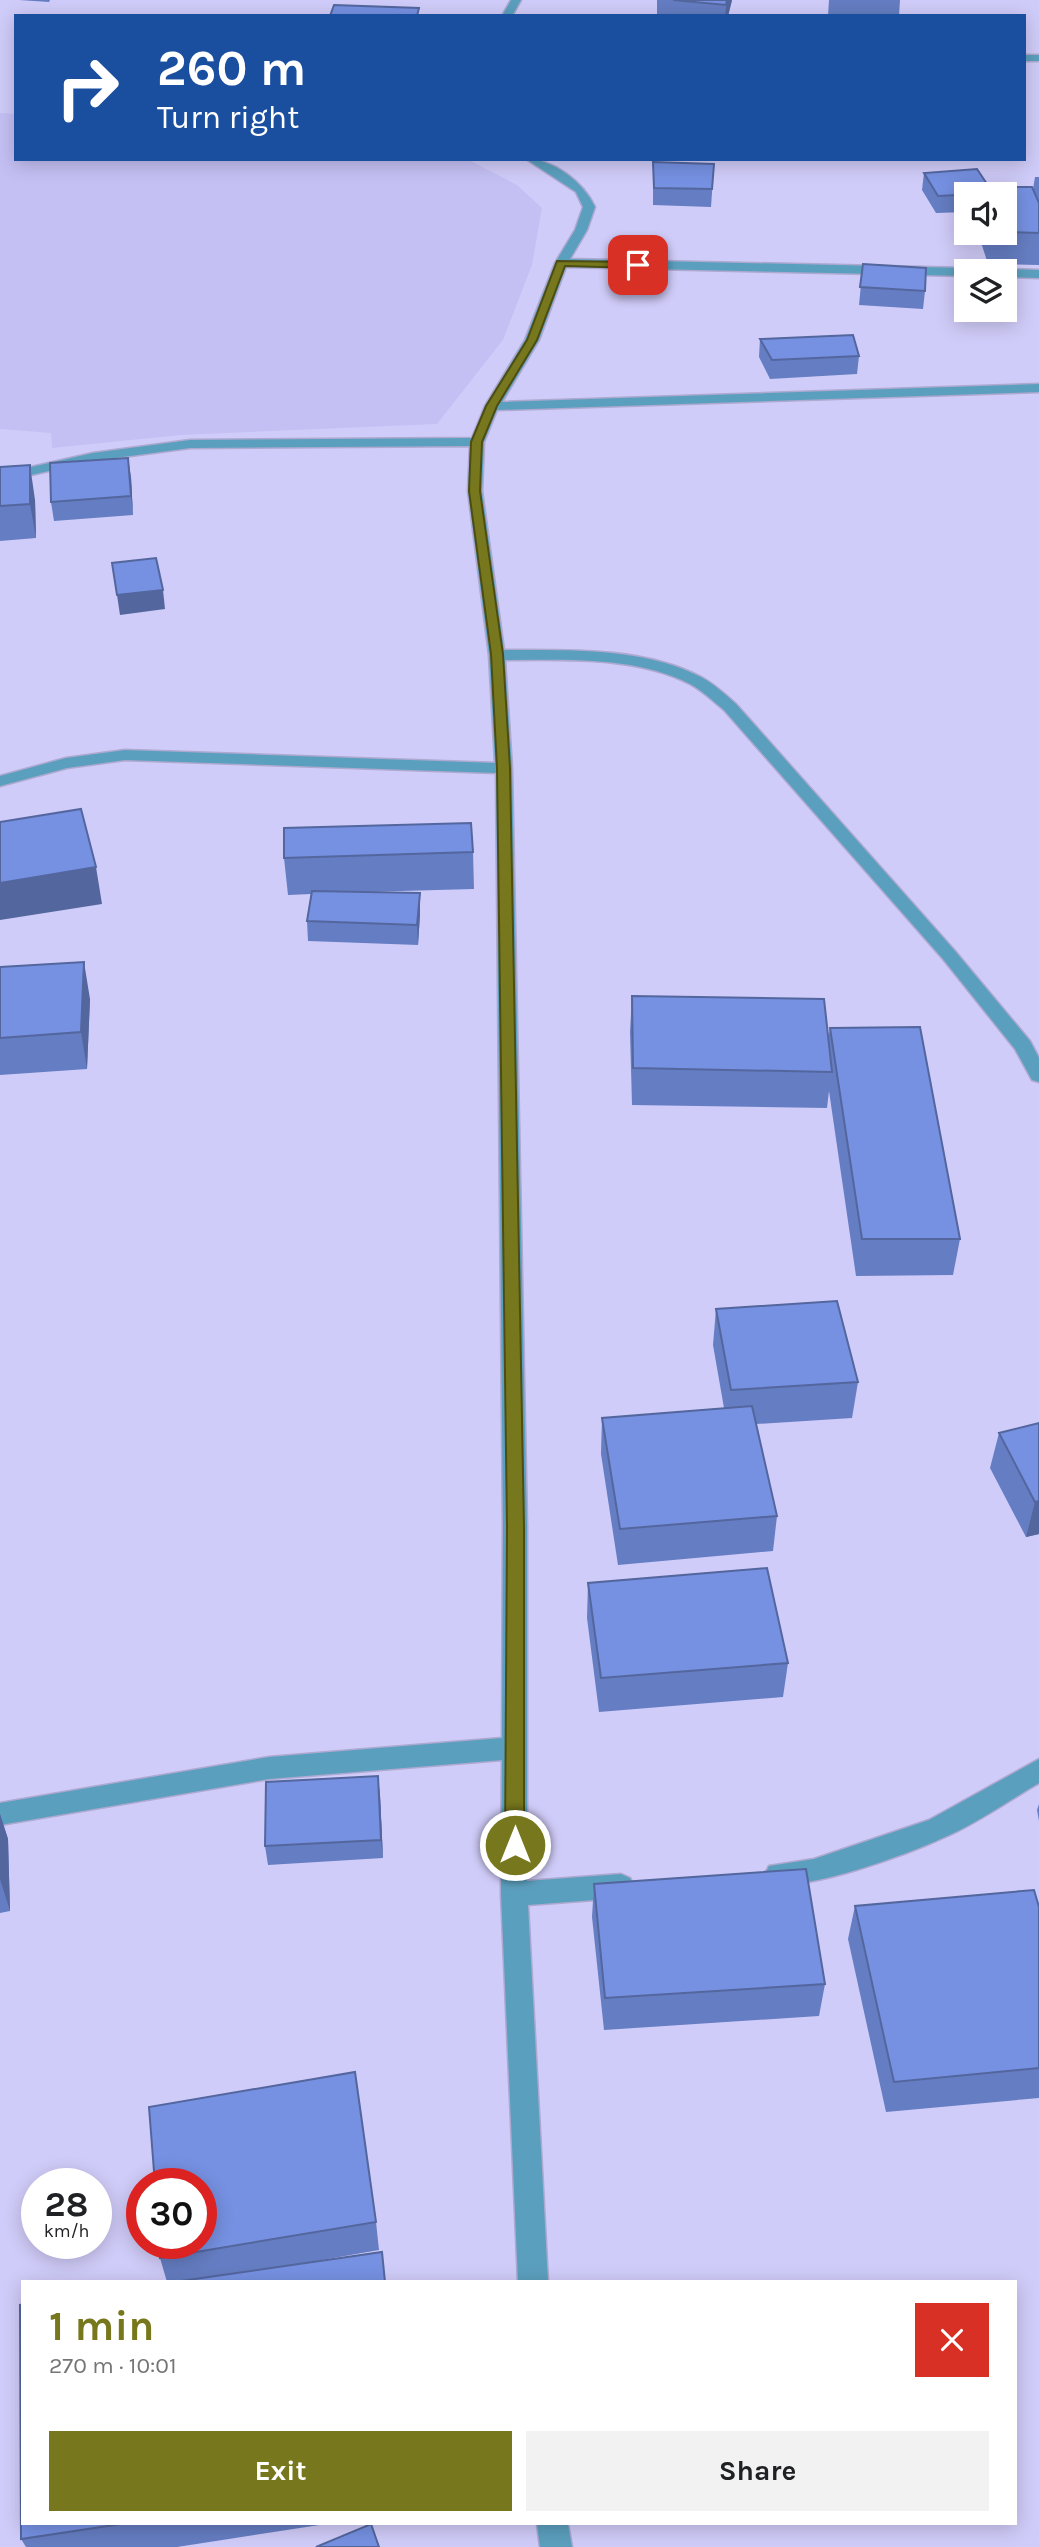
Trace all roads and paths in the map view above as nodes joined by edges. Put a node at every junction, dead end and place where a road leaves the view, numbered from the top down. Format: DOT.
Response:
graph roads {
  1 [pos="535,161"];
  2 [pos="561,263"];
  3 [pos="954,272"];
  4 [pos="1017,273"];
  5 [pos="1039,274"];
  6 [pos="1039,388"];
  7 [pos="492,406"];
  8 [pos="477,442"];
  9 [pos="0,478"];
  10 [pos="497,654"];
  11 [pos="504,768"];
  12 [pos="0,781"];
  13 [pos="1039,1075"];
  14 [pos="515,1748"];
  15 [pos="1039,1770"];
  16 [pos="0,1814"];
  17 [pos="760,1875"];
  18 [pos="651,1883"];
  19 [pos="514,1894"];
  20 [pos="533,2280"];
  21 [pos="553,2525"];
  22 [pos="556,2547"];
  1 -- 2 [label="street"];
  2 -- 3 [label="street"];
  2 -- 7 [label="street"];
  4 -- 5 [label="street"];
  6 -- 7 [label="street"];
  7 -- 8 [label="street"];
  8 -- 9 [label="street"];
  8 -- 10 [label="street"];
  10 -- 11 [label="street"];
  10 -- 13 [label="street"];
  11 -- 12 [label="street"];
  11 -- 14 [label="street"];
  14 -- 16 [label="street"];
  14 -- 19 [label="street"];
  15 -- 17 [label="street"];
  18 -- 19 [label="street"];
  19 -- 20 [label="street"];
  21 -- 22 [label="street"];
}
